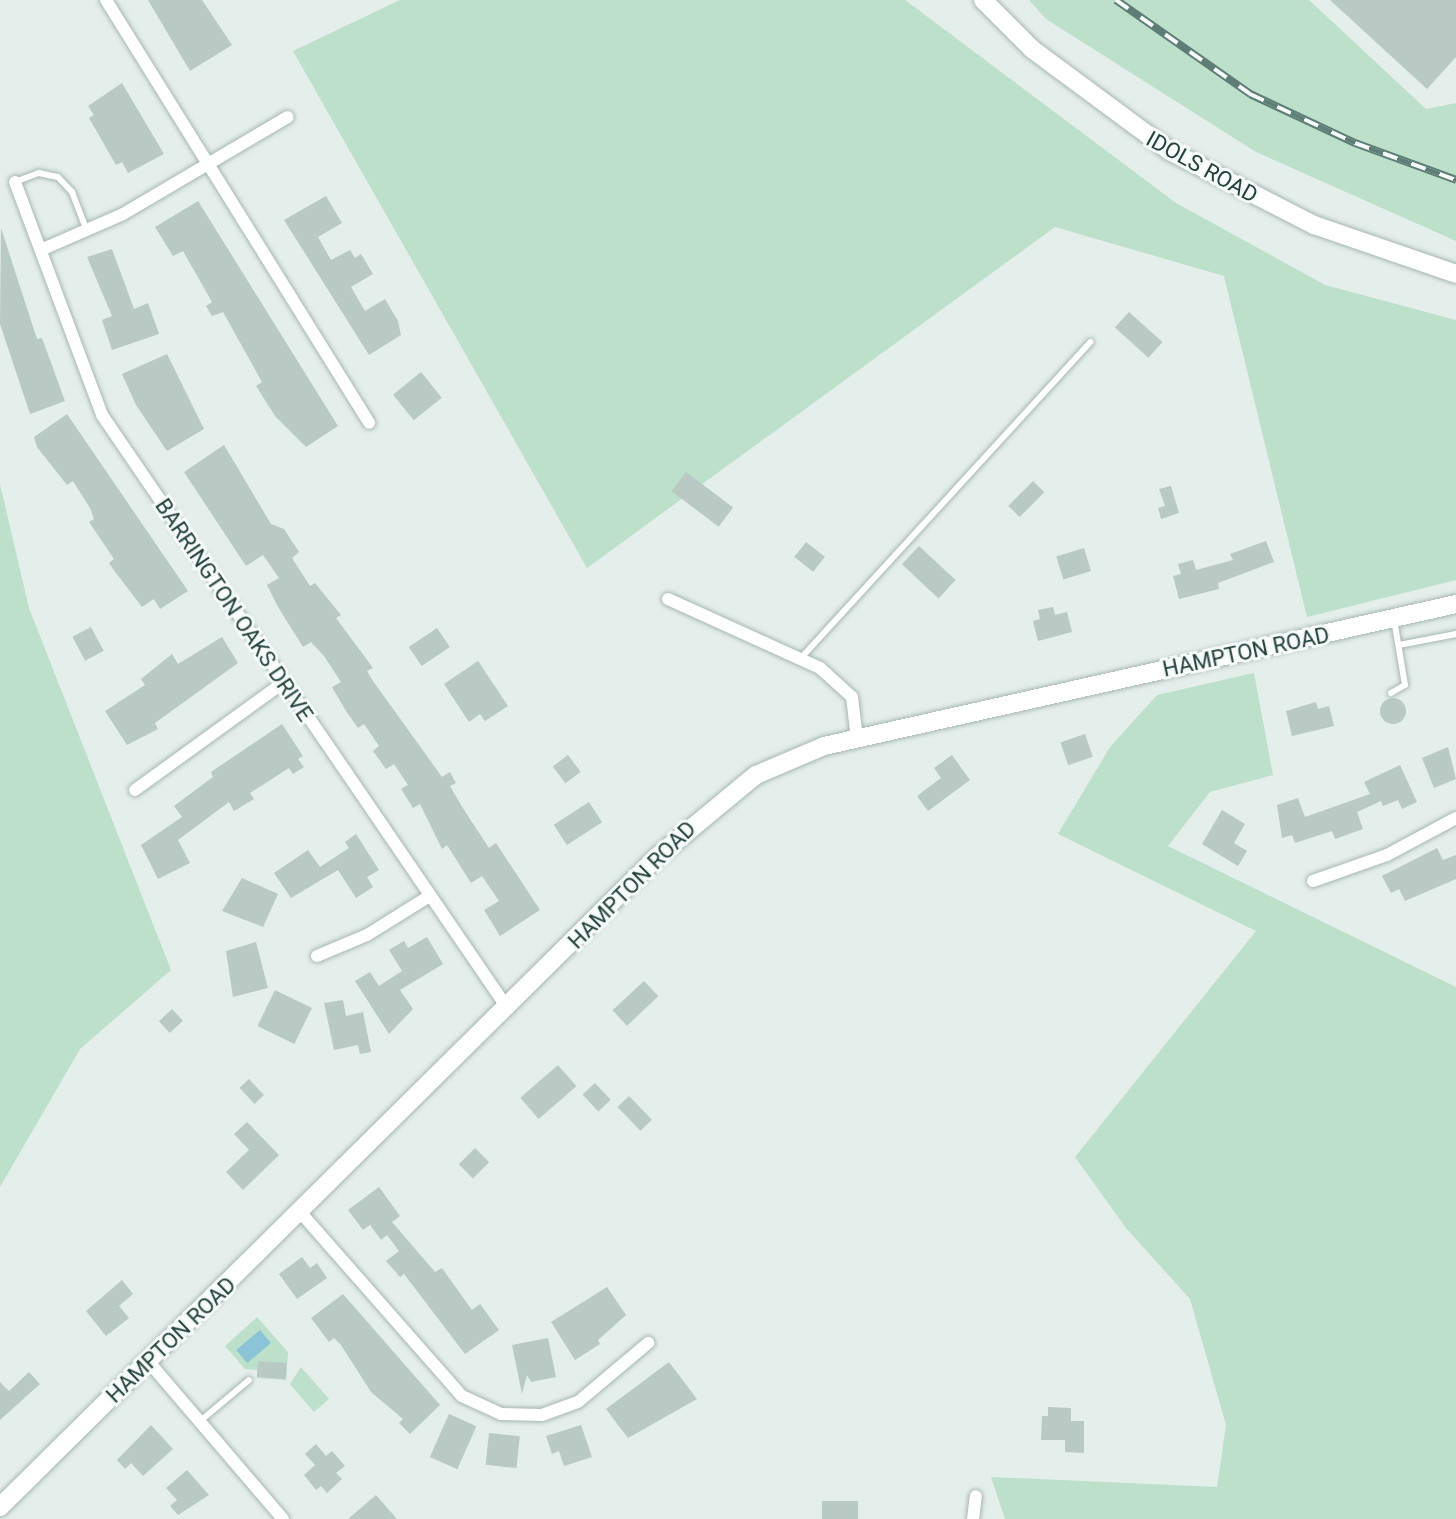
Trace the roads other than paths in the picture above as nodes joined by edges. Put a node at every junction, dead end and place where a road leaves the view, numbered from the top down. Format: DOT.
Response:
graph roads {
  1 [pos="106,0"];
  2 [pos="983,0"];
  3 [pos="288,117"];
  4 [pos="205,167"];
  5 [pos="15,182"];
  6 [pos="86,229"];
  7 [pos="43,249"];
  8 [pos="1456,274"];
  9 [pos="1090,342"];
  10 [pos="369,423"];
  11 [pos="668,599"];
  12 [pos="1456,604"];
  13 [pos="1394,619"];
  14 [pos="1456,634"];
  15 [pos="1399,645"];
  16 [pos="800,659"];
  17 [pos="283,683"];
  18 [pos="1391,693"];
  19 [pos="857,739"];
  20 [pos="135,790"];
  21 [pos="1456,818"];
  22 [pos="1313,881"];
  23 [pos="428,897"];
  24 [pos="317,956"];
  25 [pos="508,1009"];
  26 [pos="301,1213"];
  27 [pos="648,1343"];
  28 [pos="148,1361"];
  29 [pos="249,1380"];
  30 [pos="199,1422"];
  31 [pos="976,1496"];
  32 [pos="0,1507"];
  33 [pos="283,1519"];
  34 [pos="973,1519"];
  1 -- 4 [label="street"];
  2 -- 8 [label="main road, IDOLS ROAD"];
  3 -- 4 [label="street"];
  4 -- 6 [label="street"];
  4 -- 10 [label="street"];
  5 -- 6 [label="lane"];
  5 -- 7 [label="street, BARRINGTON OAKS DRIVE"];
  6 -- 7 [label="street"];
  7 -- 17 [label="street, BARRINGTON OAKS DRIVE"];
  9 -- 16 [label="lane"];
  11 -- 16 [label="street"];
  12 -- 13 [label="main road, HAMPTON ROAD"];
  13 -- 15 [label="lane"];
  13 -- 19 [label="main road, HAMPTON ROAD"];
  14 -- 15 [label="lane"];
  15 -- 18 [label="lane"];
  16 -- 19 [label="street"];
  17 -- 20 [label="street"];
  17 -- 23 [label="street, BARRINGTON OAKS DRIVE"];
  19 -- 25 [label="main road, HAMPTON ROAD"];
  21 -- 22 [label="street"];
  23 -- 24 [label="street"];
  23 -- 25 [label="street, BARRINGTON OAKS DRIVE"];
  25 -- 26 [label="main road, HAMPTON ROAD"];
  26 -- 27 [label="street"];
  26 -- 28 [label="main road, HAMPTON ROAD"];
  28 -- 30 [label="street"];
  28 -- 32 [label="main road, HAMPTON ROAD"];
  29 -- 30 [label="lane"];
  30 -- 33 [label="street"];
  31 -- 34 [label="street"];
}
